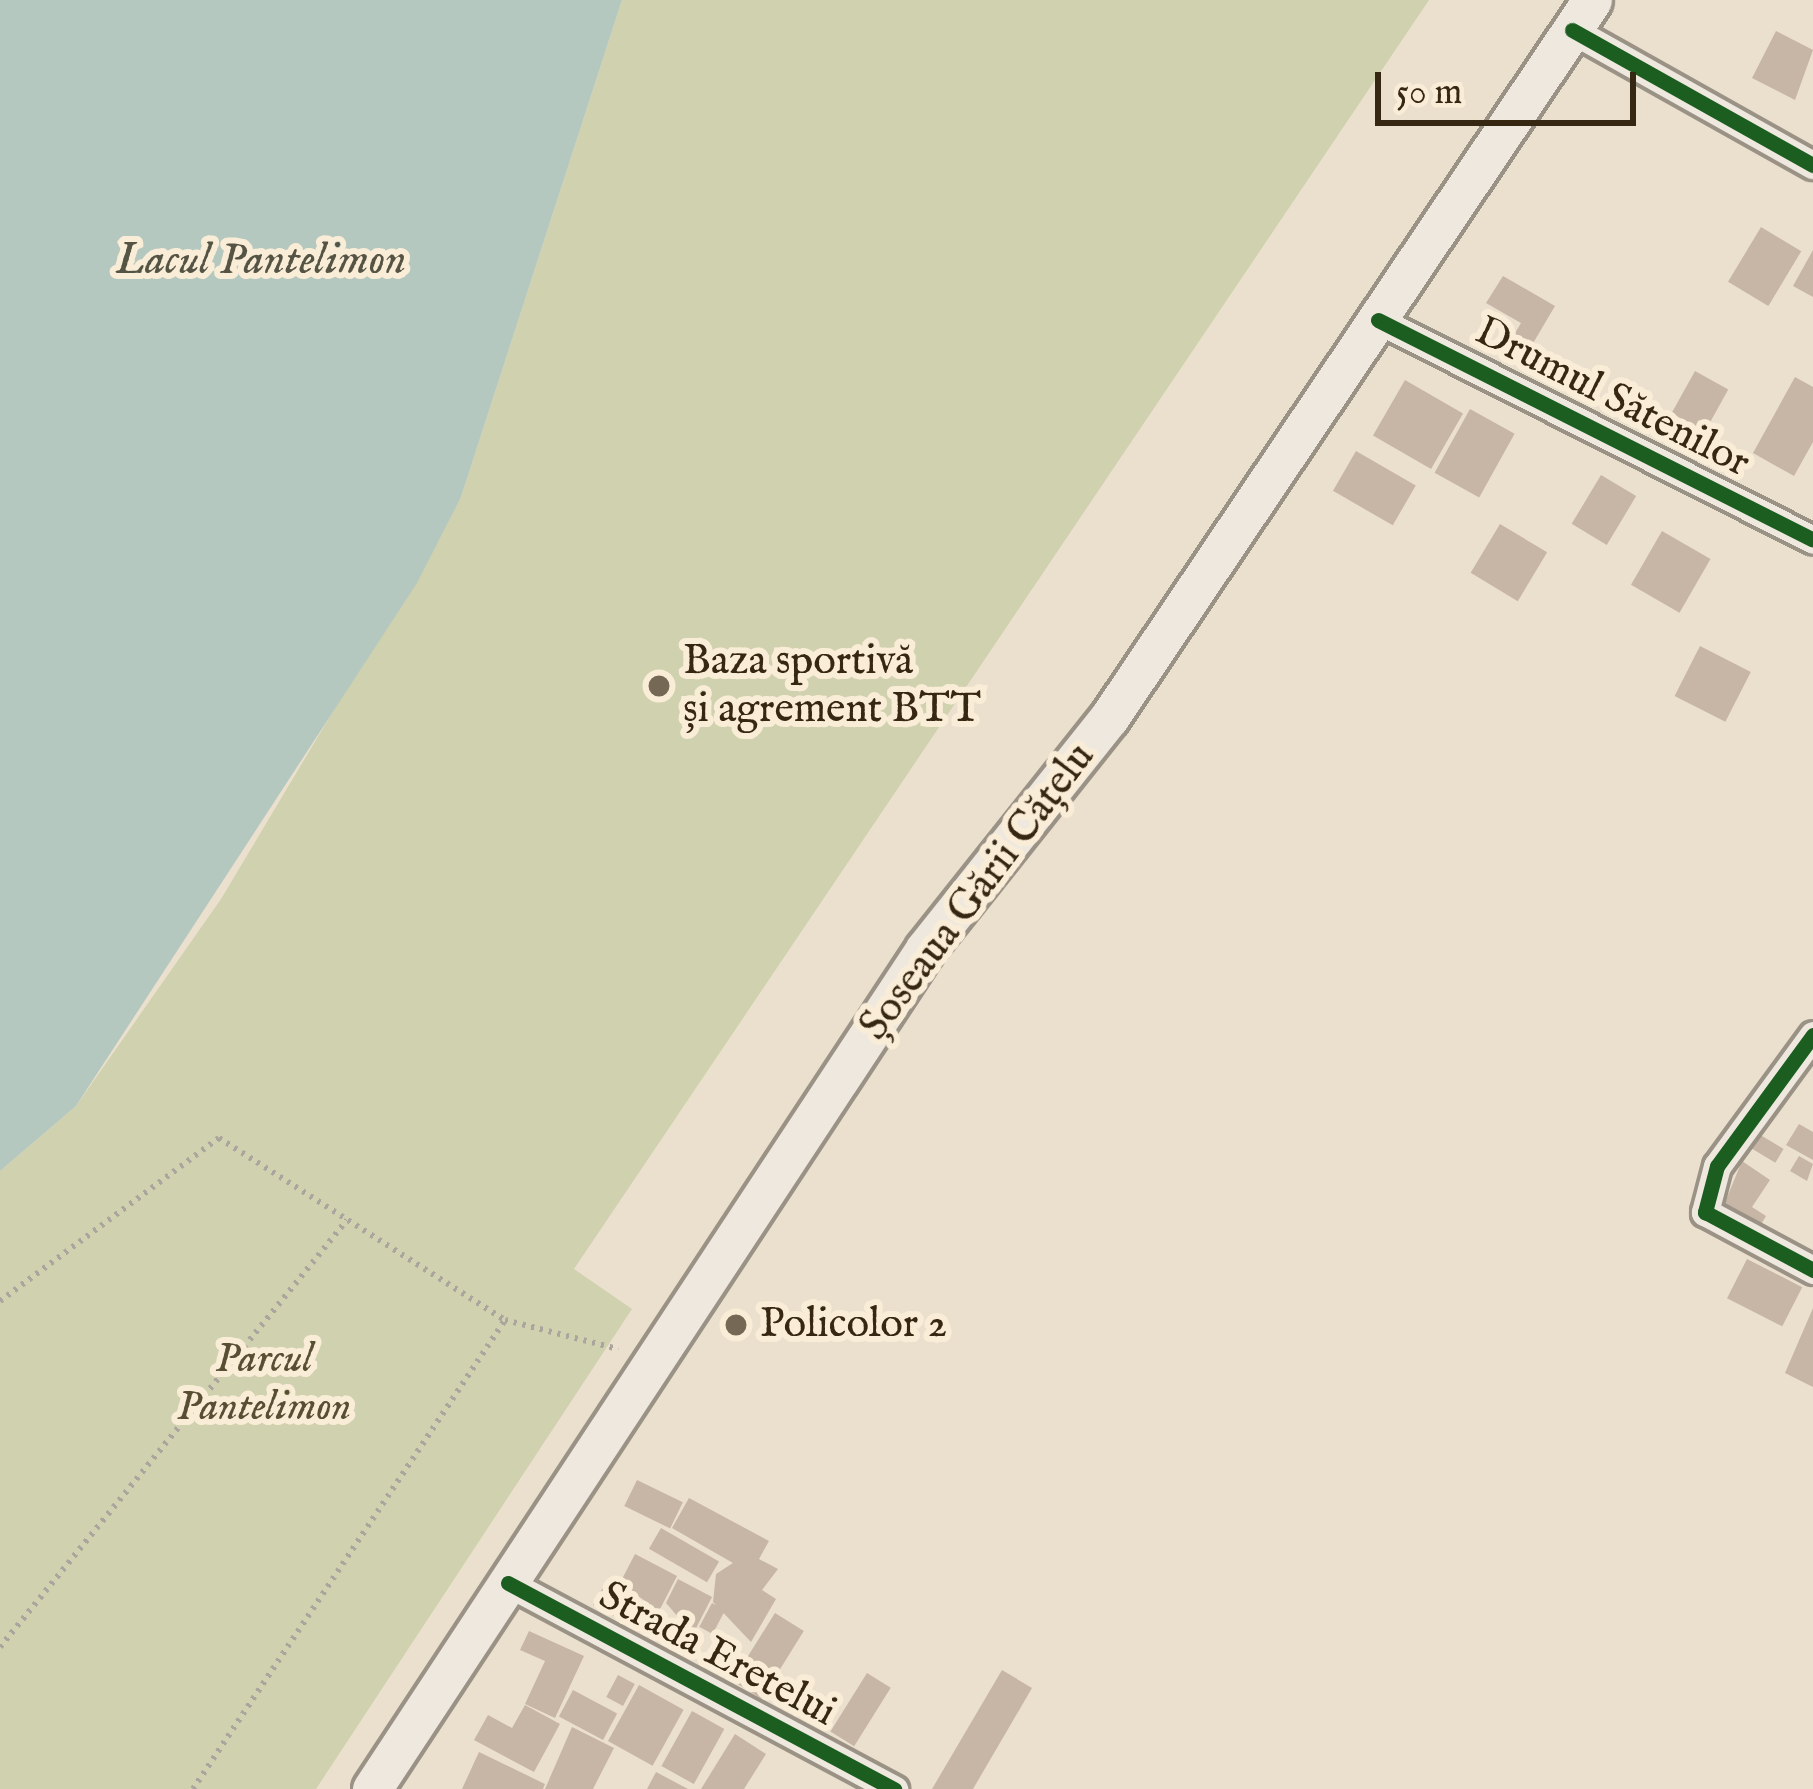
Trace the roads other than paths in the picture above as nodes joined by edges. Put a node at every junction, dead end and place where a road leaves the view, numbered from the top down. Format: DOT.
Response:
graph roads {
  1 [pos="1582,15"];
  2 [pos="1813,164"];
  3 [pos="1378,320"];
  4 [pos="1813,540"];
  5 [pos="1813,1035"];
  6 [pos="1813,1270"];
  7 [pos="508,1583"];
  8 [pos="386,1785"];
  9 [pos="894,1789"];
  1 -- 2 [label="street"];
  1 -- 3 [label="main road, Șoseaua Gării Cățelu"];
  3 -- 4 [label="street, Drumul Sătenilor"];
  3 -- 7 [label="main road, Șoseaua Gării Cățelu"];
  5 -- 6 [label="street"];
  7 -- 8 [label="main road, Șoseaua Gării Cățelu"];
  7 -- 9 [label="street, Strada Eretelui"];
}
